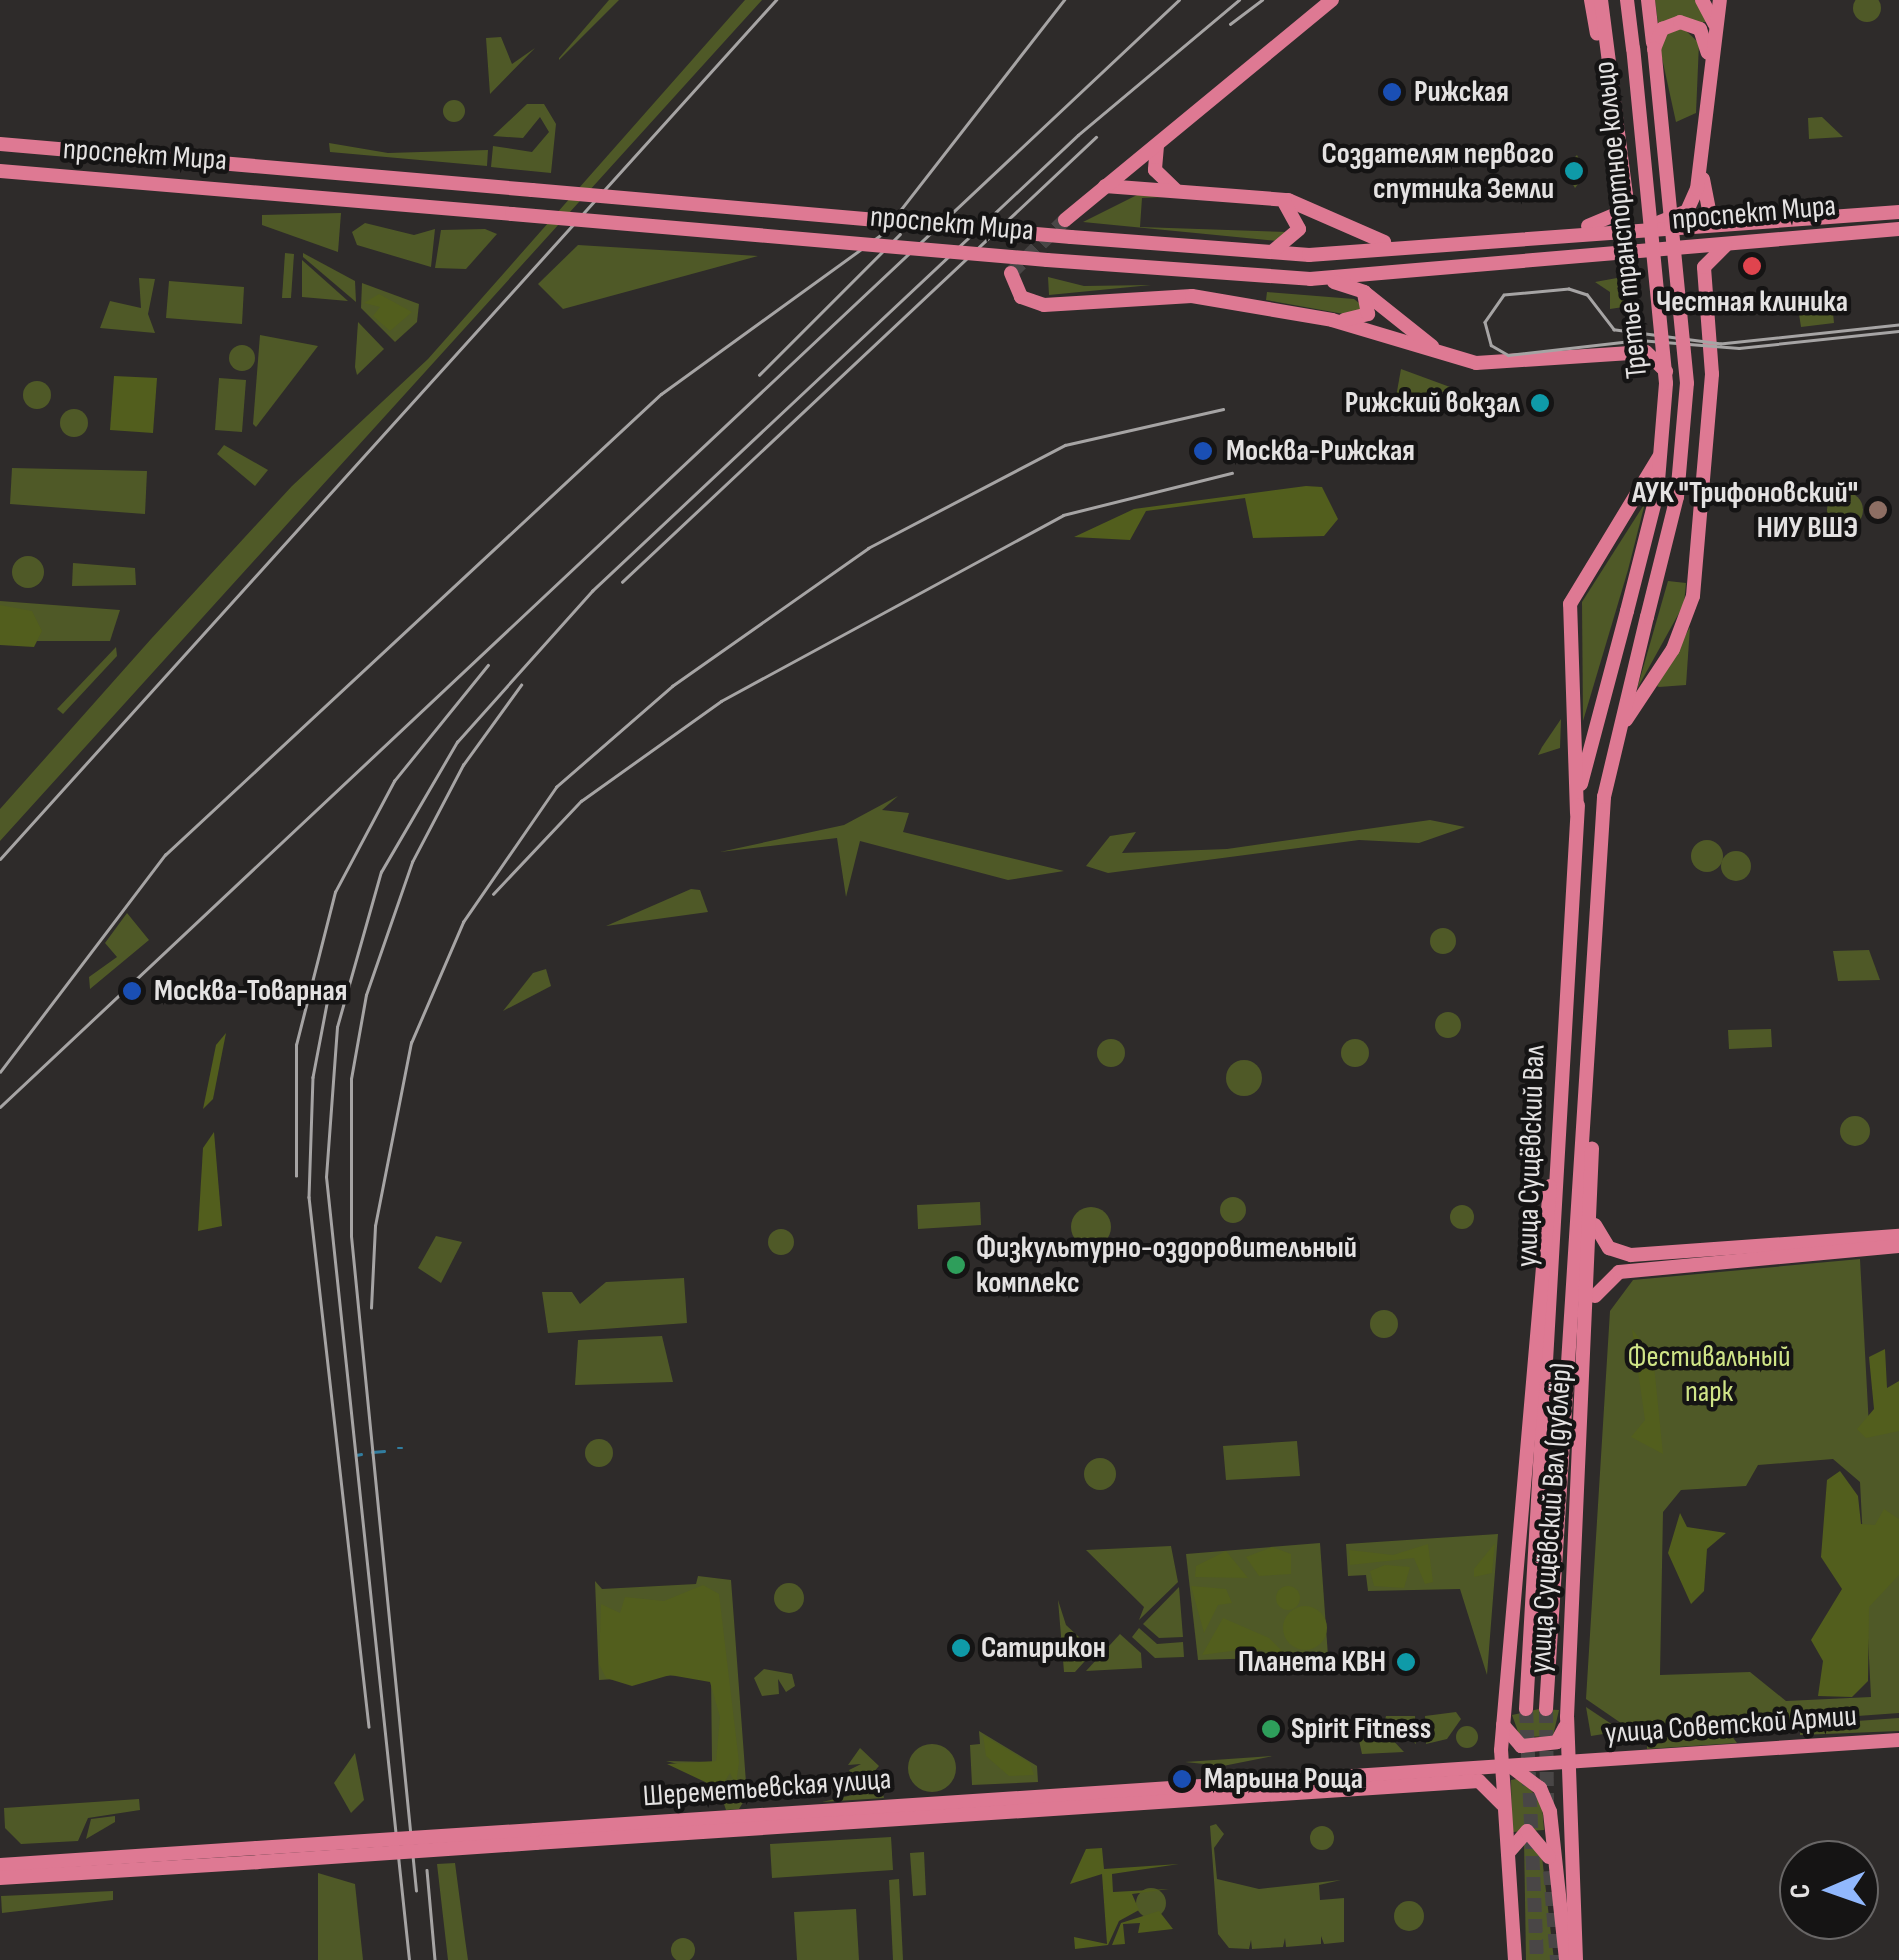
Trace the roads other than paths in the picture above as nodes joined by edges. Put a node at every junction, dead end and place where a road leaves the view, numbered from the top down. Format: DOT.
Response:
graph roads {
  1 [pos="1332,0"];
  2 [pos="1590,0"];
  3 [pos="1602,0"];
  4 [pos="1627,0"];
  5 [pos="1648,0"];
  6 [pos="1702,0"];
  7 [pos="1720,0"];
  8 [pos="1716,30"];
  9 [pos="1654,49"];
  10 [pos="1708,70"];
  11 [pos="1614,92"];
  12 [pos="1160,141"];
  13 [pos="0,144"];
  14 [pos="1701,167"];
  15 [pos="0,171"];
  16 [pos="1105,186"];
  17 [pos="1180,192"];
  18 [pos="1266,198"];
  19 [pos="1899,212"];
  20 [pos="1064,220"];
  21 [pos="1728,222"];
  22 [pos="1645,228"];
  23 [pos="1899,229"];
  24 [pos="1569,232"];
  25 [pos="1735,242"];
  26 [pos="1414,244"];
  27 [pos="1253,254"];
  28 [pos="1011,272"];
  29 [pos="1310,279"];
  30 [pos="1355,288"];
  31 [pos="1332,320"];
  32 [pos="1446,354"];
  33 [pos="1626,610"];
  34 [pos="1647,616"];
  35 [pos="1609,767"];
  36 [pos="1577,813"];
  37 [pos="1587,1078"];
  38 [pos="1557,1146"];
  39 [pos="1594,1217"];
  40 [pos="1899,1236"];
  41 [pos="1899,1246"];
  42 [pos="1591,1316"];
  43 [pos="1526,1709"];
  44 [pos="1546,1710"];
  45 [pos="1567,1717"];
  46 [pos="1502,1724"];
  47 [pos="1899,1740"];
  48 [pos="1568,1765"];
  49 [pos="1537,1766"];
  50 [pos="1507,1768"];
  51 [pos="1502,1804"];
  52 [pos="535,1836"];
  53 [pos="258,1855"];
  54 [pos="0,1865"];
  55 [pos="1507,1873"];
  56 [pos="0,1878"];
  57 [pos="1556,1879"];
  58 [pos="1515,1960"];
  59 [pos="1566,1960"];
  60 [pos="1576,1960"];
  1 -- 12 [label="main road"];
  2 -- 11 [label="main road"];
  3 -- 11 [label="main road"];
  4 -- 33 [label="main road, Третье транспортное кольцо, bridge"];
  5 -- 9 [label="main road, Третье транспортное кольцо"];
  6 -- 8 [label="main road"];
  7 -- 8 [label="main road"];
  8 -- 10 [label="main road"];
  9 -- 10 [label="main road"];
  9 -- 34 [label="main road, Третье транспортное кольцо, bridge"];
  10 -- 14 [label="main road"];
  11 -- 24 [label="main road"];
  12 -- 16 [label="main road"];
  12 -- 17 [label="main road"];
  13 -- 27 [label="main road, проспект Мира, bridge"];
  14 -- 21 [label="main road"];
  14 -- 22 [label="main road"];
  15 -- 29 [label="main road, проспект Мира, bridge"];
  16 -- 17 [label="main road"];
  16 -- 20 [label="main road"];
  17 -- 18 [label="main road"];
  18 -- 26 [label="main road"];
  18 -- 27 [label="main road"];
  19 -- 21 [label="main road, проспект Мира"];
  21 -- 22 [label="main road, проспект Мира"];
  22 -- 24 [label="main road, проспект Мира"];
  23 -- 25 [label="main road, проспект Мира"];
  24 -- 26 [label="main road, проспект Мира"];
  25 -- 29 [label="main road, проспект Мира"];
  25 -- 35 [label="main road"];
  26 -- 27 [label="main road, проспект Мира"];
  28 -- 31 [label="main road"];
  29 -- 30 [label="main road"];
  30 -- 31 [label="main road"];
  30 -- 32 [label="main road"];
  31 -- 32 [label="main road"];
  32 -- 36 [label="main road"];
  33 -- 36 [label="main road, улица Сущёвский Вал"];
  34 -- 35 [label="main road, улица Сущёвский Вал"];
  35 -- 37 [label="main road, улица Сущёвский Вал"];
  36 -- 38 [label="main road, улица Сущёвский Вал"];
  37 -- 39 [label="main road, улица Сущёвский Вал (дублёр)"];
  37 -- 44 [label="main road, улица Сущёвский Вал"];
  38 -- 43 [label="main road, улица Сущёвский Вал"];
  38 -- 46 [label="main road, улица Сущёвский Вал (дублёр)"];
  39 -- 40 [label="main road"];
  39 -- 42 [label="main road, улица Сущёвский Вал (дублёр)"];
  41 -- 42 [label="main road"];
  42 -- 45 [label="main road, улица Сущёвский Вал (дублёр)"];
  45 -- 46 [label="main road"];
  45 -- 48 [label="main road, улица Сущёвский Вал (дублёр)"];
  46 -- 50 [label="main road, улица Сущёвский Вал (дублёр)"];
  47 -- 48 [label="main road, улица Советской Армии"];
  48 -- 49 [label="main road, улица Советской Армии"];
  48 -- 60 [label="main road, улица Сущёвский Вал (дублёр)"];
  49 -- 50 [label="main road, Шереметьевская улица"];
  50 -- 51 [label="main road, улица Сущёвский Вал (дублёр)"];
  50 -- 52 [label="main road, Шереметьевская улица"];
  50 -- 57 [label="main road"];
  51 -- 52 [label="main road, Шереметьевская улица"];
  51 -- 55 [label="main road, улица Сущёвский Вал (дублёр)"];
  52 -- 53 [label="main road, Шереметьевская улица, bridge"];
  53 -- 54 [label="main road, Шереметьевская улица"];
  53 -- 56 [label="main road, Шереметьевская улица"];
  55 -- 57 [label="main road"];
  55 -- 58 [label="main road, улица Сущёвский Вал (дублёр)"];
  57 -- 59 [label="main road"];
}
